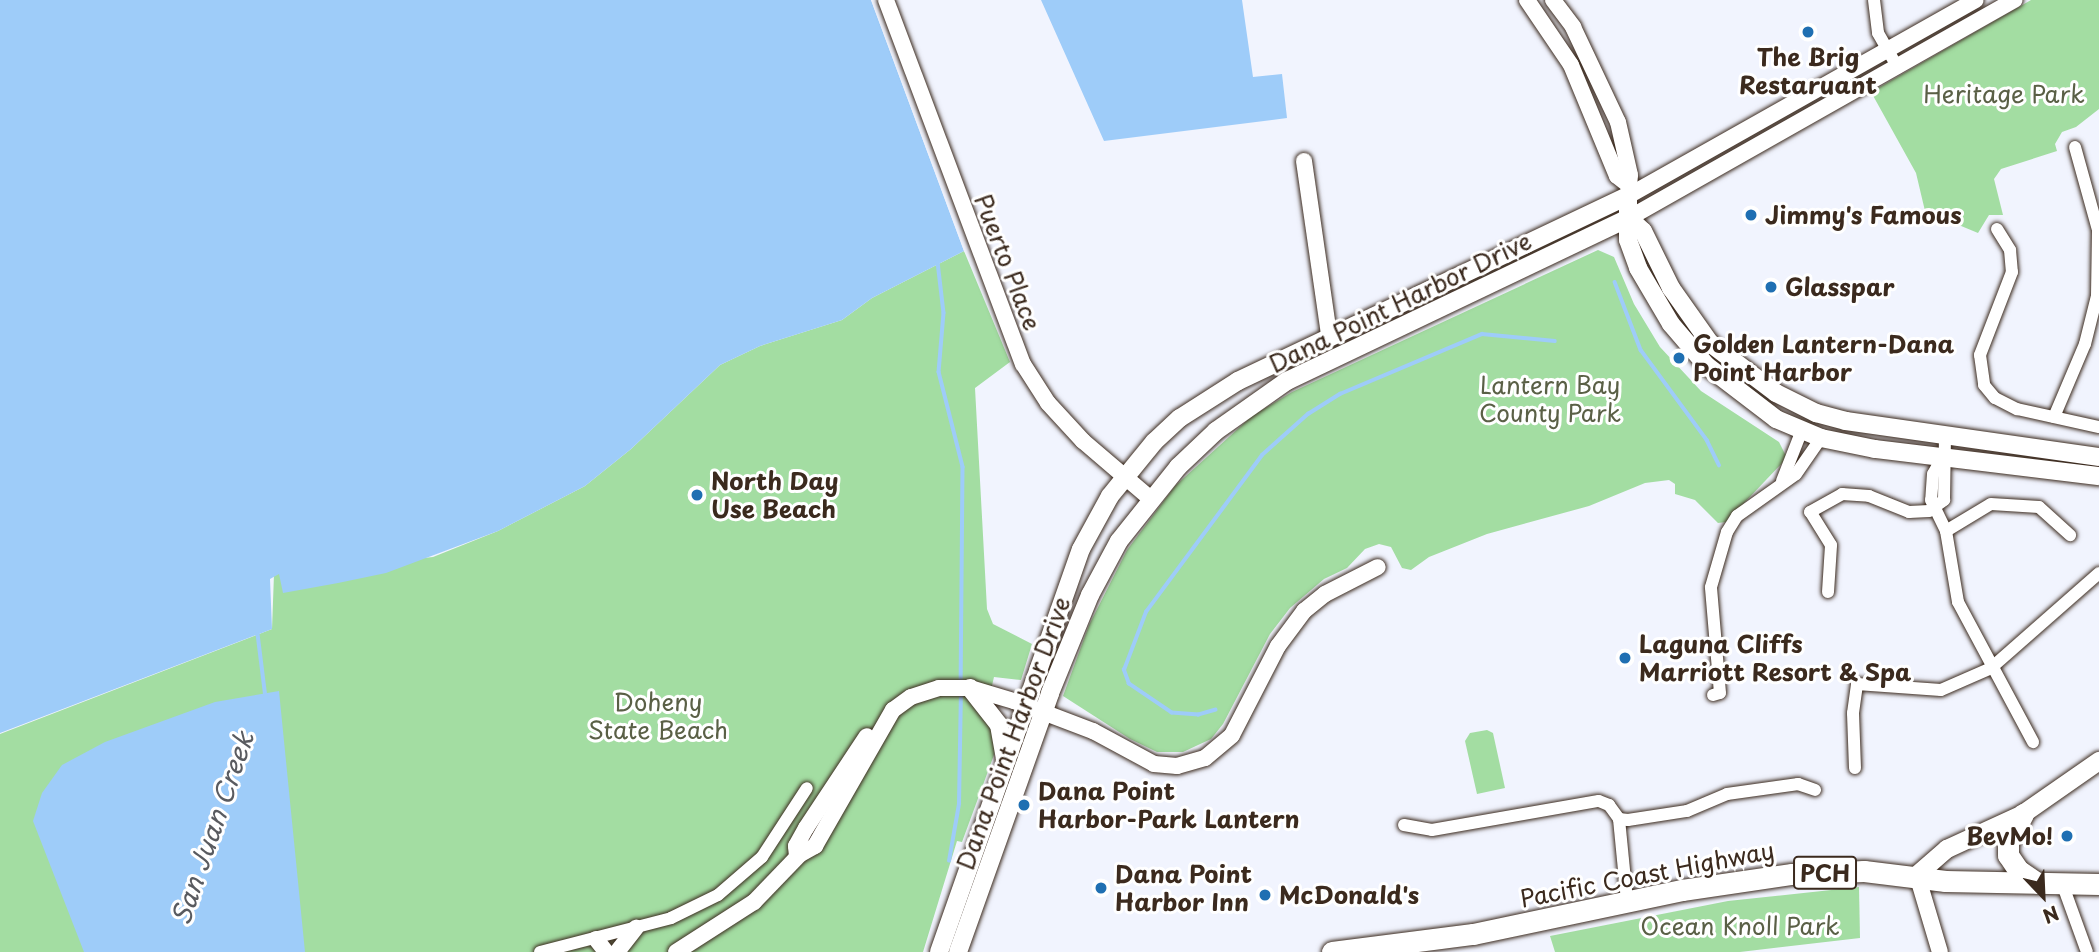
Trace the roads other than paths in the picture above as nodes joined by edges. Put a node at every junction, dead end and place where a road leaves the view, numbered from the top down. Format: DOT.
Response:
graph roads {
  1 [pos="886,0"];
  2 [pos="1527,0"];
  3 [pos="1553,0"];
  4 [pos="1874,0"];
  5 [pos="1976,0"];
  6 [pos="2015,0"];
  7 [pos="1887,50"];
  8 [pos="1590,62"];
  9 [pos="1898,68"];
  10 [pos="1573,69"];
  11 [pos="2075,147"];
  12 [pos="1304,161"];
  13 [pos="1627,190"];
  14 [pos="1629,218"];
  15 [pos="1997,229"];
  16 [pos="1329,335"];
  17 [pos="1338,354"];
  18 [pos="1738,393"];
  19 [pos="1776,393"];
  20 [pos="2054,417"];
  21 [pos="2099,427"];
  22 [pos="1802,429"];
  23 [pos="1821,438"];
  24 [pos="1945,438"];
  25 [pos="2099,457"];
  26 [pos="1942,458"];
  27 [pos="1124,476"];
  28 [pos="2099,476"];
  29 [pos="1782,481"];
  30 [pos="1151,499"];
  31 [pos="1934,503"];
  32 [pos="1946,531"];
  33 [pos="2070,536"];
  34 [pos="1378,567"];
  35 [pos="2099,573"];
  36 [pos="1828,592"];
  37 [pos="1991,668"];
  38 [pos="970,688"];
  39 [pos="1713,695"];
  40 [pos="1025,705"];
  41 [pos="1044,712"];
  42 [pos="878,725"];
  43 [pos="2033,742"];
  44 [pos="1005,761"];
  45 [pos="2099,761"];
  46 [pos="1855,768"];
  47 [pos="807,788"];
  48 [pos="1815,790"];
  49 [pos="2023,814"];
  50 [pos="1619,819"];
  51 [pos="1404,825"];
  52 [pos="797,856"];
  53 [pos="1917,875"];
  54 [pos="2037,883"];
  55 [pos="2062,883"];
  56 [pos="2099,884"];
  57 [pos="1627,901"];
  58 [pos="636,928"];
  59 [pos="601,946"];
  60 [pos="1381,949"];
  61 [pos="540,952"];
  62 [pos="617,952"];
  63 [pos="676,952"];
  64 [pos="939,952"];
  65 [pos="958,952"];
  66 [pos="1332,952"];
  67 [pos="1940,952"];
  68 [pos="2087,952"];
  1 -- 27 [label="street, Puerto Place"];
  2 -- 10 [label="street"];
  3 -- 8 [label="street"];
  4 -- 7 [label="street"];
  5 -- 7 [label="street, Dana Point Harbor Drive"];
  6 -- 9 [label="street, Dana Point Harbor Drive"];
  7 -- 9 [label="street"];
  7 -- 13 [label="street, Dana Point Harbor Drive"];
  8 -- 10 [label="street"];
  8 -- 13 [label="street"];
  9 -- 14 [label="street, Dana Point Harbor Drive"];
  10 -- 13 [label="street"];
  11 -- 20 [label="street"];
  12 -- 16 [label="street"];
  13 -- 14 [label="main road"];
  13 -- 16 [label="main road, Dana Point Harbor Drive"];
  14 -- 17 [label="main road, Dana Point Harbor Drive"];
  14 -- 18 [label="main road"];
  14 -- 19 [label="main road"];
  15 -- 20 [label="street"];
  16 -- 17 [label="main road"];
  16 -- 27 [label="main road, Dana Point Harbor Drive"];
  17 -- 30 [label="main road, Dana Point Harbor Drive"];
  18 -- 19 [label="main road"];
  18 -- 22 [label="main road"];
  19 -- 24 [label="main road"];
  20 -- 21 [label="street"];
  22 -- 23 [label="main road"];
  22 -- 29 [label="street"];
  23 -- 26 [label="main road"];
  23 -- 29 [label="street"];
  24 -- 25 [label="main road"];
  24 -- 26 [label="street"];
  26 -- 28 [label="main road"];
  26 -- 31 [label="street"];
  27 -- 30 [label="street, Puerto Place"];
  27 -- 40 [label="main road, Dana Point Harbor Drive"];
  29 -- 39 [label="street"];
  30 -- 41 [label="main road, Dana Point Harbor Drive"];
  31 -- 32 [label="street"];
  31 -- 36 [label="street"];
  32 -- 33 [label="street"];
  32 -- 37 [label="street"];
  34 -- 41 [label="street"];
  35 -- 37 [label="street"];
  37 -- 43 [label="street"];
  37 -- 46 [label="street"];
  38 -- 40 [label="street"];
  38 -- 42 [label="street"];
  38 -- 44 [label="main road"];
  40 -- 41 [label="street"];
  40 -- 44 [label="main road, Dana Point Harbor Drive"];
  41 -- 65 [label="main road, Dana Point Harbor Drive"];
  42 -- 52 [label="street"];
  42 -- 52 [label="street"];
  44 -- 64 [label="main road, Dana Point Harbor Drive"];
  45 -- 49 [label="main road"];
  47 -- 58 [label="street"];
  48 -- 50 [label="street"];
  49 -- 53 [label="main road"];
  49 -- 54 [label="highway"];
  50 -- 51 [label="street"];
  50 -- 57 [label="street"];
  52 -- 63 [label="street"];
  53 -- 54 [label="highway, Pacific Coast Highway / PCH"];
  53 -- 57 [label="highway, Pacific Coast Highway / PCH"];
  53 -- 67 [label="street"];
  54 -- 55 [label="highway, Pacific Coast Highway / PCH"];
  55 -- 56 [label="highway, Pacific Coast Highway / PCH"];
  55 -- 68 [label="street"];
  57 -- 60 [label="highway, Pacific Coast Highway / PCH"];
  58 -- 59 [label="street"];
  58 -- 62 [label="street"];
  59 -- 61 [label="street"];
  60 -- 66 [label="highway, Pacific Coast Highway / PCH"];
}
